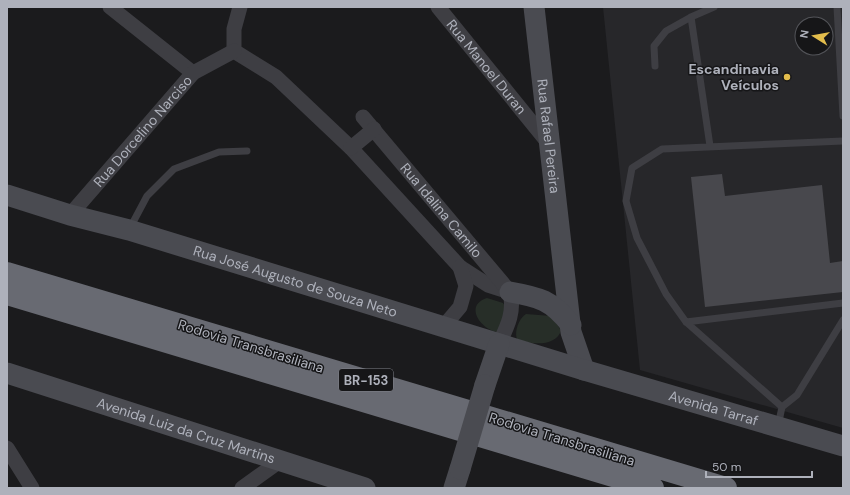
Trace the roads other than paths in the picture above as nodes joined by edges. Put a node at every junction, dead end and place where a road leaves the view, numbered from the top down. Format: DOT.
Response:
graph roads {
  1 [pos="110,7"];
  2 [pos="240,7"];
  3 [pos="438,7"];
  4 [pos="534,7"];
  5 [pos="714,7"];
  6 [pos="837,7"];
  7 [pos="691,17"];
  8 [pos="234,51"];
  9 [pos="655,66"];
  10 [pos="193,73"];
  11 [pos="843,116"];
  12 [pos="363,117"];
  13 [pos="374,129"];
  14 [pos="843,141"];
  15 [pos="550,145"];
  16 [pos="710,146"];
  17 [pos="351,148"];
  18 [pos="247,151"];
  19 [pos="7,195"];
  20 [pos="70,215"];
  21 [pos="129,230"];
  22 [pos="564,265"];
  23 [pos="460,267"];
  24 [pos="7,272"];
  25 [pos="510,292"];
  26 [pos="7,294"];
  27 [pos="538,297"];
  28 [pos="843,303"];
  29 [pos="843,320"];
  30 [pos="686,322"];
  31 [pos="571,325"];
  32 [pos="443,327"];
  33 [pos="499,344"];
  34 [pos="584,370"];
  35 [pos="7,373"];
  36 [pos="782,407"];
  37 [pos="778,427"];
  38 [pos="843,446"];
  39 [pos="7,448"];
  40 [pos="280,461"];
  41 [pos="457,479"];
  42 [pos="32,488"];
  43 [pos="242,488"];
  44 [pos="366,488"];
  45 [pos="653,488"];
  46 [pos="726,488"];
  1 -- 10 [label="street, Rua Dorcelino Narciso"];
  2 -- 8 [label="street"];
  3 -- 15 [label="street, Rua Manoel Duran"];
  4 -- 15 [label="main road, Rua Rafael Pereira"];
  5 -- 7 [label="lane"];
  6 -- 11 [label="lane"];
  7 -- 9 [label="lane"];
  7 -- 16 [label="lane"];
  8 -- 10 [label="street"];
  8 -- 17 [label="street, Rua Idalina Camilo"];
  10 -- 20 [label="street, Rua Dorcelino Narciso"];
  12 -- 13 [label="street, Rua Idalina Camilo"];
  13 -- 17 [label="street"];
  13 -- 25 [label="street, Rua Idalina Camilo"];
  14 -- 16 [label="lane"];
  15 -- 22 [label="main road, Rua Rafael Pereira"];
  16 -- 30 [label="lane"];
  17 -- 23 [label="street, Rua Idalina Camilo"];
  18 -- 21 [label="lane"];
  19 -- 20 [label="main road, Rua José Augusto de Souza Neto"];
  20 -- 21 [label="main road, Rua José Augusto de Souza Neto"];
  21 -- 32 [label="main road, Rua José Augusto de Souza Neto"];
  22 -- 27 [label="main road, Rua Rafael Pereira"];
  22 -- 31 [label="main road, Rua Rafael Pereira"];
  23 -- 25 [label="street, Rua Idalina Camilo"];
  23 -- 32 [label="street, Rua Idalina Camilo"];
  24 -- 46 [label="highway, Rodovia Transbrasiliana / BR-153"];
  25 -- 27 [label="main road, Rua Idalina Camilo"];
  25 -- 33 [label="street"];
  26 -- 45 [label="highway, Rodovia Transbrasiliana / BR-153"];
  27 -- 31 [label="main road, Rua Idalina Camilo"];
  28 -- 30 [label="lane"];
  29 -- 36 [label="lane"];
  30 -- 36 [label="lane"];
  31 -- 34 [label="main road, Rua Rafael Pereira"];
  32 -- 33 [label="main road, Rua José Augusto de Souza Neto"];
  33 -- 34 [label="main road, Rua José Augusto de Souza Neto"];
  33 -- 41 [label="main road, bridge"];
  34 -- 37 [label="main road, Avenida Tarraf"];
  35 -- 40 [label="main road, Avenida Luiz da Cruz Martins"];
  36 -- 37 [label="lane"];
  37 -- 38 [label="main road, Avenida Tarraf"];
  39 -- 42 [label="street"];
  40 -- 43 [label="street"];
  40 -- 44 [label="main road, Avenida Luiz da Cruz Martins"];
}
